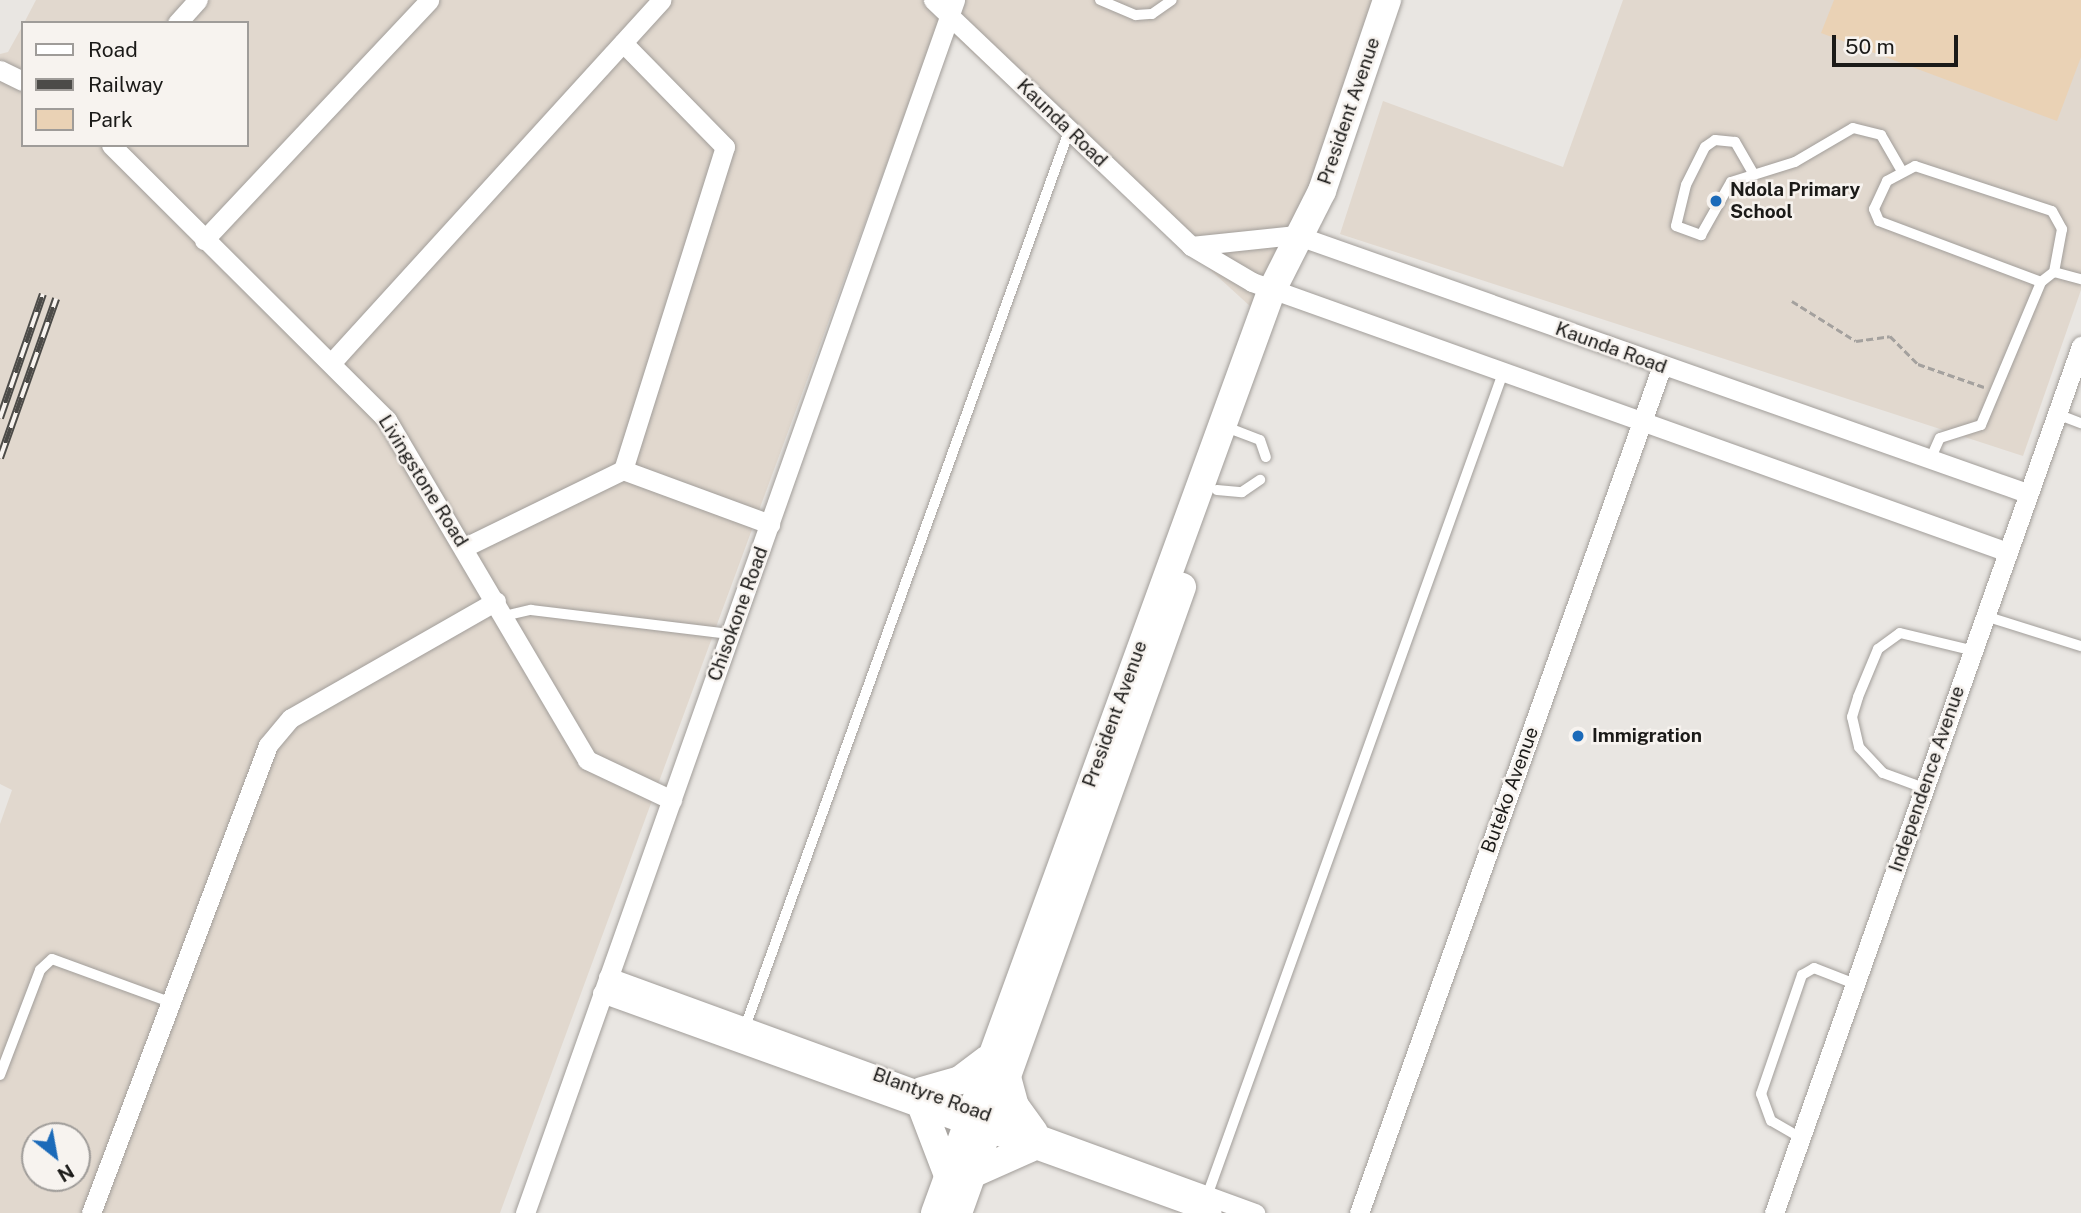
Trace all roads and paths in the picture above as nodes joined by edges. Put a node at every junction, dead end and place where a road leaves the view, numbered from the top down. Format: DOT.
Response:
graph roads {
  1 [pos="198,0"];
  2 [pos="429,0"];
  3 [pos="662,0"];
  4 [pos="933,0"];
  5 [pos="1100,0"];
  6 [pos="1172,0"];
  7 [pos="1387,0"];
  8 [pos="953,8"];
  9 [pos="179,21"];
  10 [pos="623,43"];
  11 [pos="0,70"];
  12 [pos="21,80"];
  13 [pos="1069,131"];
  14 [pos="113,147"];
  15 [pos="1901,169"];
  16 [pos="1753,173"];
  17 [pos="1305,232"];
  18 [pos="204,240"];
  19 [pos="1191,246"];
  20 [pos="2054,272"];
  21 [pos="2081,279"];
  22 [pos="2041,282"];
  23 [pos="1279,294"];
  24 [pos="1792,301"];
  25 [pos="2081,346"];
  26 [pos="333,361"];
  27 [pos="1662,366"];
  28 [pos="1503,373"];
  29 [pos="1998,390"];
  30 [pos="2057,414"];
  31 [pos="1642,422"];
  32 [pos="2081,423"];
  33 [pos="1230,428"];
  34 [pos="1266,457"];
  35 [pos="1930,461"];
  36 [pos="622,470"];
  37 [pos="1260,480"];
  38 [pos="1217,490"];
  39 [pos="2027,493"];
  40 [pos="770,524"];
  41 [pos="465,547"];
  42 [pos="2005,551"];
  43 [pos="500,608"];
  44 [pos="1985,616"];
  45 [pos="730,634"];
  46 [pos="2081,646"];
  47 [pos="1971,650"];
  48 [pos="1924,788"];
  49 [pos="672,800"];
  50 [pos="1855,984"];
  51 [pos="605,985"];
  52 [pos="166,1001"];
  53 [pos="745,1027"];
  54 [pos="997,1069"];
  55 [pos="0,1075"];
  56 [pos="922,1101"];
  57 [pos="978,1121"];
  58 [pos="1801,1138"];
  59 [pos="1032,1140"];
  60 [pos="960,1174"];
  61 [pos="1206,1208"];
  62 [pos="91,1213"];
  63 [pos="525,1213"];
  64 [pos="934,1213"];
  65 [pos="958,1213"];
  66 [pos="1255,1213"];
  67 [pos="1359,1213"];
  68 [pos="1774,1213"];
  1 -- 9 [label="street"];
  2 -- 18 [label="street"];
  3 -- 10 [label="street"];
  4 -- 8 [label="street, Kaunda Road"];
  5 -- 6 [label="lane"];
  7 -- 17 [label="main road, President Avenue"];
  8 -- 13 [label="street, Kaunda Road"];
  8 -- 40 [label="street, Chisokone Road"];
  10 -- 26 [label="street"];
  10 -- 36 [label="street"];
  11 -- 12 [label="street"];
  13 -- 19 [label="street, Kaunda Road"];
  13 -- 53 [label="lane"];
  14 -- 18 [label="street, Livingstone Road"];
  15 -- 16 [label="lane"];
  15 -- 20 [label="lane"];
  15 -- 22 [label="lane"];
  16 -- 16 [label="lane"];
  17 -- 19 [label="street, Kaunda Road"];
  17 -- 23 [label="main road, President Avenue"];
  17 -- 27 [label="street, Kaunda Road"];
  18 -- 26 [label="street, Livingstone Road"];
  19 -- 23 [label="street, Kaunda Road"];
  20 -- 21 [label="lane"];
  20 -- 22 [label="lane"];
  22 -- 29 [label="lane"];
  23 -- 28 [label="street, Kaunda Road"];
  23 -- 33 [label="main road, President Avenue"];
  24 -- 29 [label="path"];
  25 -- 30 [label="street, Independence Avenue"];
  26 -- 41 [label="street, Livingstone Road"];
  27 -- 31 [label="street, Buteko Avenue"];
  27 -- 35 [label="street, Kaunda Road"];
  28 -- 31 [label="street, Kaunda Road"];
  28 -- 61 [label="lane"];
  29 -- 35 [label="lane"];
  30 -- 32 [label="lane"];
  30 -- 39 [label="street, Independence Avenue"];
  31 -- 42 [label="street, Kaunda Road"];
  31 -- 67 [label="street, Buteko Avenue"];
  33 -- 34 [label="lane"];
  33 -- 38 [label="main road, President Avenue"];
  33 -- 54 [label="main road, President Avenue"];
  35 -- 39 [label="street, Kaunda Road"];
  36 -- 40 [label="street"];
  36 -- 41 [label="street"];
  37 -- 38 [label="lane"];
  38 -- 54 [label="main road, President Avenue"];
  39 -- 42 [label="street, Independence Avenue"];
  40 -- 45 [label="street, Chisokone Road"];
  41 -- 43 [label="street, Livingstone Road"];
  42 -- 44 [label="street, Independence Avenue"];
  43 -- 45 [label="lane"];
  43 -- 49 [label="street, Livingstone Road"];
  43 -- 52 [label="street"];
  44 -- 46 [label="lane"];
  44 -- 47 [label="street, Independence Avenue"];
  45 -- 49 [label="street, Chisokone Road"];
  47 -- 48 [label="street, Independence Avenue"];
  47 -- 48 [label="lane"];
  48 -- 50 [label="street, Independence Avenue"];
  49 -- 51 [label="street, Chisokone Road"];
  50 -- 58 [label="street, Independence Avenue"];
  50 -- 58 [label="lane"];
  51 -- 53 [label="street, Blantyre Road"];
  51 -- 56 [label="street, Blantyre Road"];
  51 -- 63 [label="street, Chisokone Road"];
  52 -- 55 [label="lane"];
  52 -- 62 [label="street"];
  53 -- 56 [label="street, Blantyre Road"];
  54 -- 56 [label="main road"];
  54 -- 57 [label="main road, President Avenue"];
  54 -- 59 [label="main road"];
  56 -- 57 [label="street, Blantyre Road"];
  56 -- 60 [label="main road"];
  57 -- 59 [label="street, Blantyre Road"];
  57 -- 60 [label="main road, President Avenue"];
  58 -- 68 [label="street, Independence Avenue"];
  59 -- 60 [label="main road"];
  59 -- 61 [label="street, Blantyre Road"];
  60 -- 64 [label="main road, President Avenue"];
  60 -- 65 [label="main road, President Avenue"];
  61 -- 66 [label="street, Blantyre Road"];
}
